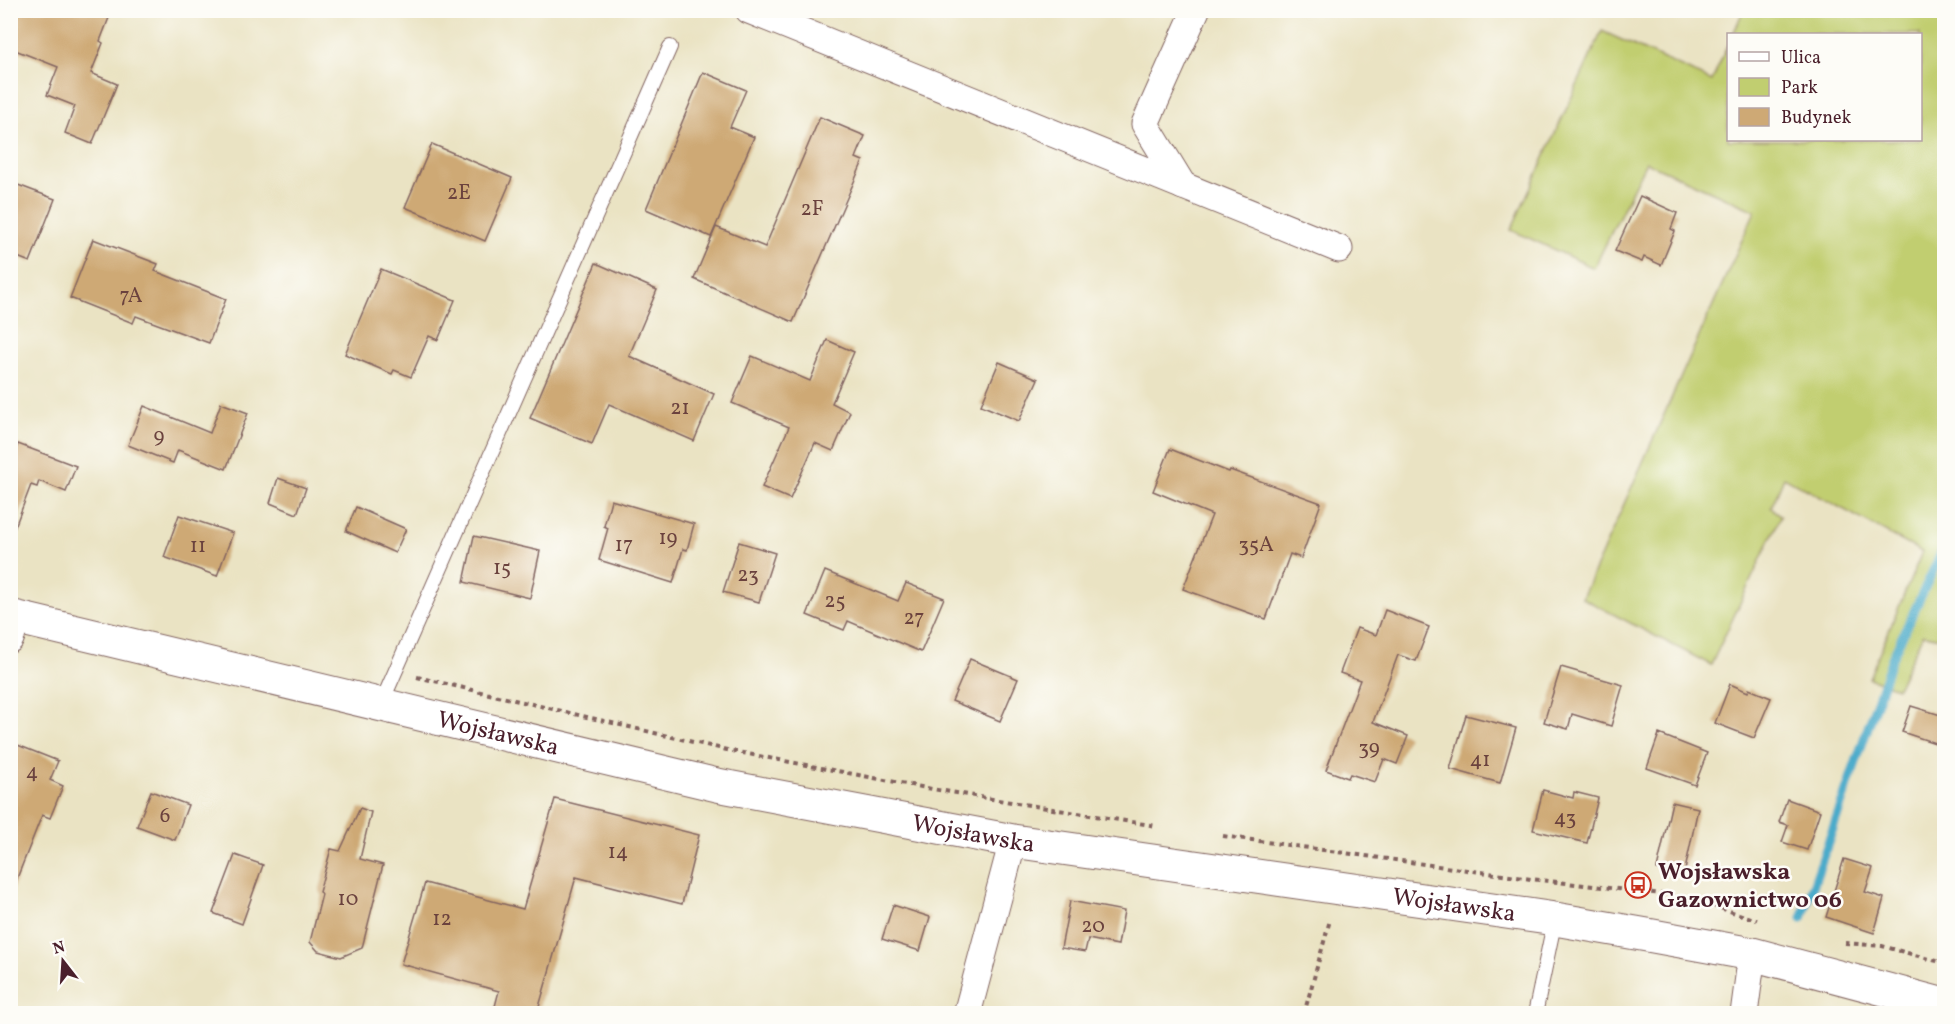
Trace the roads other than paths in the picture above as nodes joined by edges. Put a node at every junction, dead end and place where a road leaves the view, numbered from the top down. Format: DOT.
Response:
graph roads {
  1 [pos="749,10"];
  2 [pos="1196,10"];
  3 [pos="670,47"];
  4 [pos="1183,186"];
  5 [pos="1339,249"];
  6 [pos="13,625"];
  7 [pos="381,704"];
  8 [pos="1013,841"];
  9 [pos="1555,919"];
  10 [pos="1752,954"];
  11 [pos="1944,1005"];
  12 [pos="967,1014"];
  13 [pos="1535,1014"];
  14 [pos="1744,1014"];
  1 -- 4 [label="street"];
  2 -- 4 [label="street"];
  3 -- 7 [label="lane"];
  4 -- 5 [label="street"];
  6 -- 7 [label="street, Wojsławska"];
  7 -- 8 [label="street, Wojsławska"];
  8 -- 9 [label="street, Wojsławska"];
  8 -- 12 [label="street"];
  9 -- 10 [label="street, Wojsławska"];
  9 -- 13 [label="lane"];
  10 -- 11 [label="street, Wojsławska"];
  10 -- 14 [label="street"];
}
